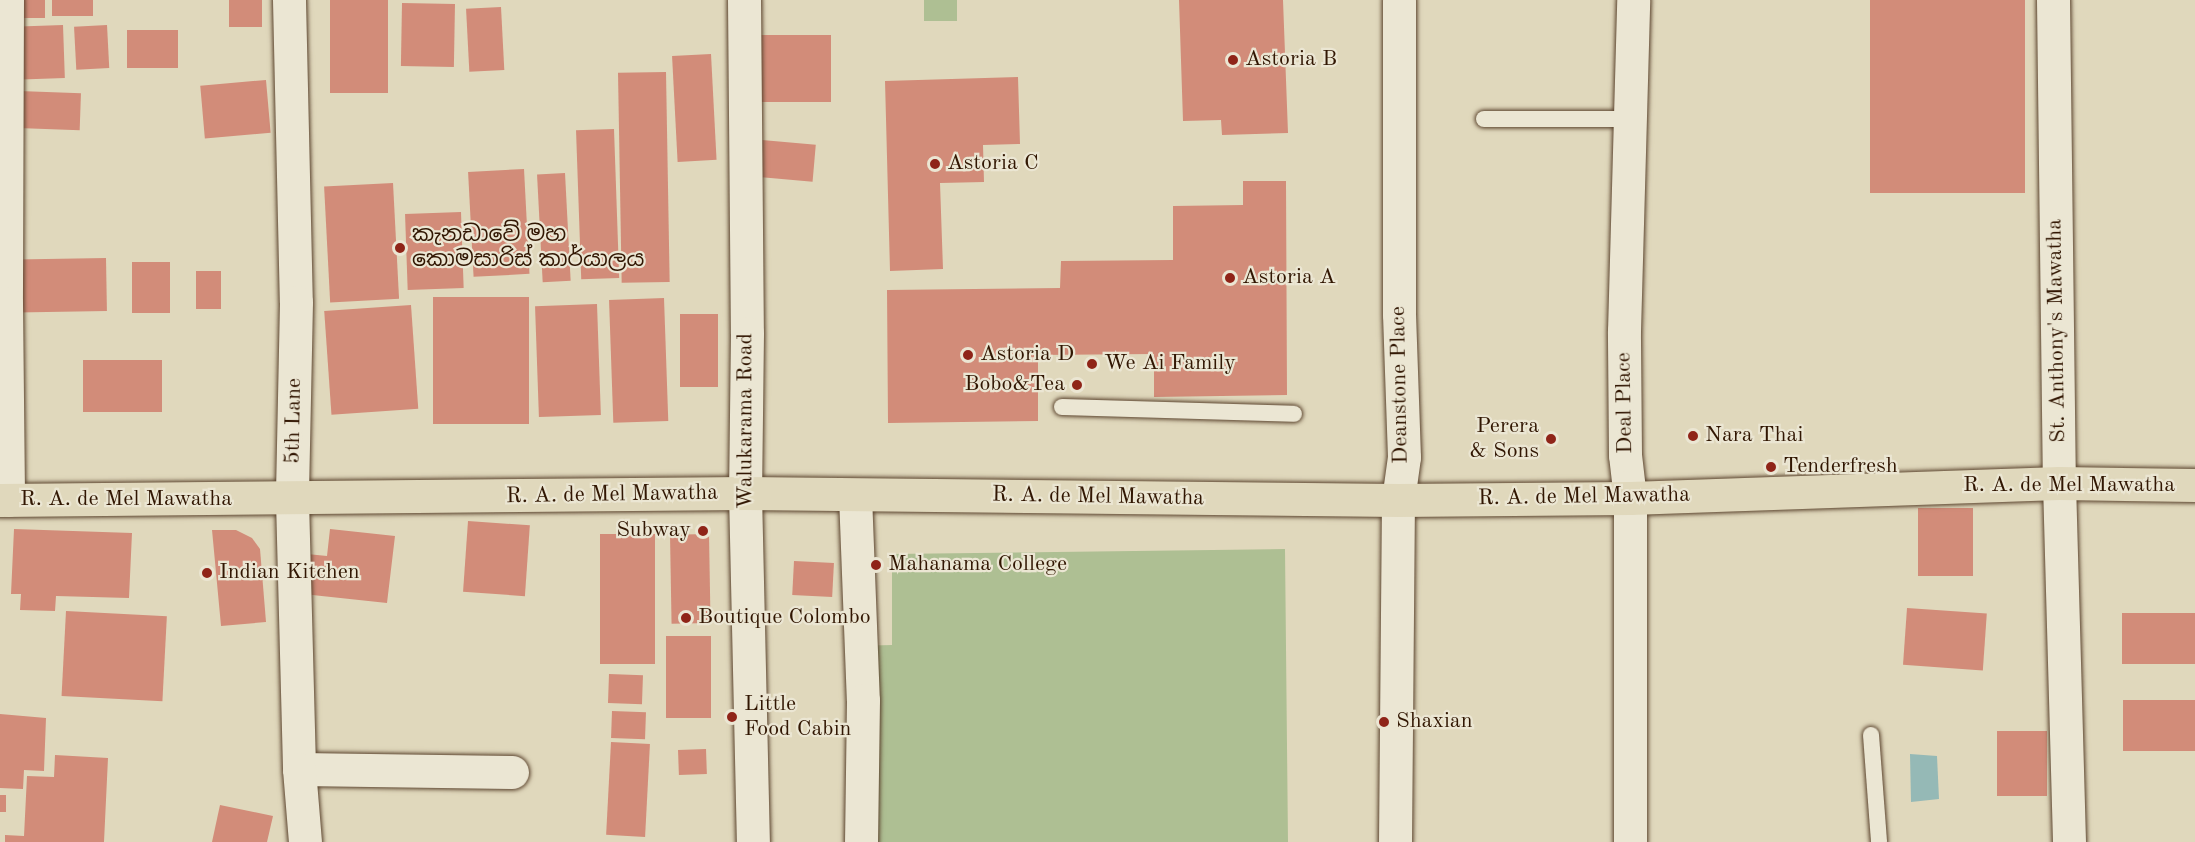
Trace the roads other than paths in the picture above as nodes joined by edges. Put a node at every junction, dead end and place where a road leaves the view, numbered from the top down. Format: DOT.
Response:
graph roads {
  1 [pos="7,0"];
  2 [pos="289,0"];
  3 [pos="744,0"];
  4 [pos="1400,0"];
  5 [pos="1633,0"];
  6 [pos="2053,0"];
  7 [pos="1484,119"];
  8 [pos="1630,119"];
  9 [pos="1062,407"];
  10 [pos="1294,414"];
  11 [pos="2059,483"];
  12 [pos="2195,485"];
  13 [pos="745,493"];
  14 [pos="855,495"];
  15 [pos="1630,498"];
  16 [pos="4,500"];
  17 [pos="292,500"];
  18 [pos="1398,500"];
  19 [pos="1871,735"];
  20 [pos="299,770"];
  21 [pos="512,772"];
  22 [pos="305,842"];
  23 [pos="753,842"];
  24 [pos="861,842"];
  25 [pos="1395,842"];
  26 [pos="1630,842"];
  27 [pos="1879,842"];
  28 [pos="2069,842"];
  1 -- 16 [label="street"];
  2 -- 17 [label="street, 5th Lane"];
  3 -- 13 [label="street, Walukarama Road"];
  4 -- 18 [label="street, Deanstone Place"];
  5 -- 8 [label="street, Deal Place"];
  6 -- 11 [label="street, St. Anthony's Mawatha"];
  7 -- 8 [label="lane"];
  8 -- 15 [label="street, Deal Place"];
  9 -- 10 [label="lane"];
  11 -- 12 [label="highway, R. A. de Mel Mawatha"];
  11 -- 15 [label="highway, R. A. de Mel Mawatha"];
  11 -- 28 [label="street, St. Anthony's Mawatha"];
  13 -- 14 [label="highway, R. A. de Mel Mawatha"];
  13 -- 17 [label="highway, R. A. de Mel Mawatha"];
  13 -- 23 [label="street, Walukarama Road"];
  14 -- 18 [label="highway, R. A. de Mel Mawatha"];
  14 -- 24 [label="street"];
  15 -- 18 [label="highway, R. A. de Mel Mawatha"];
  15 -- 26 [label="street, Deal Place"];
  16 -- 17 [label="highway, R. A. de Mel Mawatha"];
  17 -- 20 [label="street, 5th Lane"];
  18 -- 25 [label="street, Deanstone Place"];
  19 -- 27 [label="lane"];
  20 -- 21 [label="street"];
  20 -- 22 [label="street, 5th Lane"];
}
